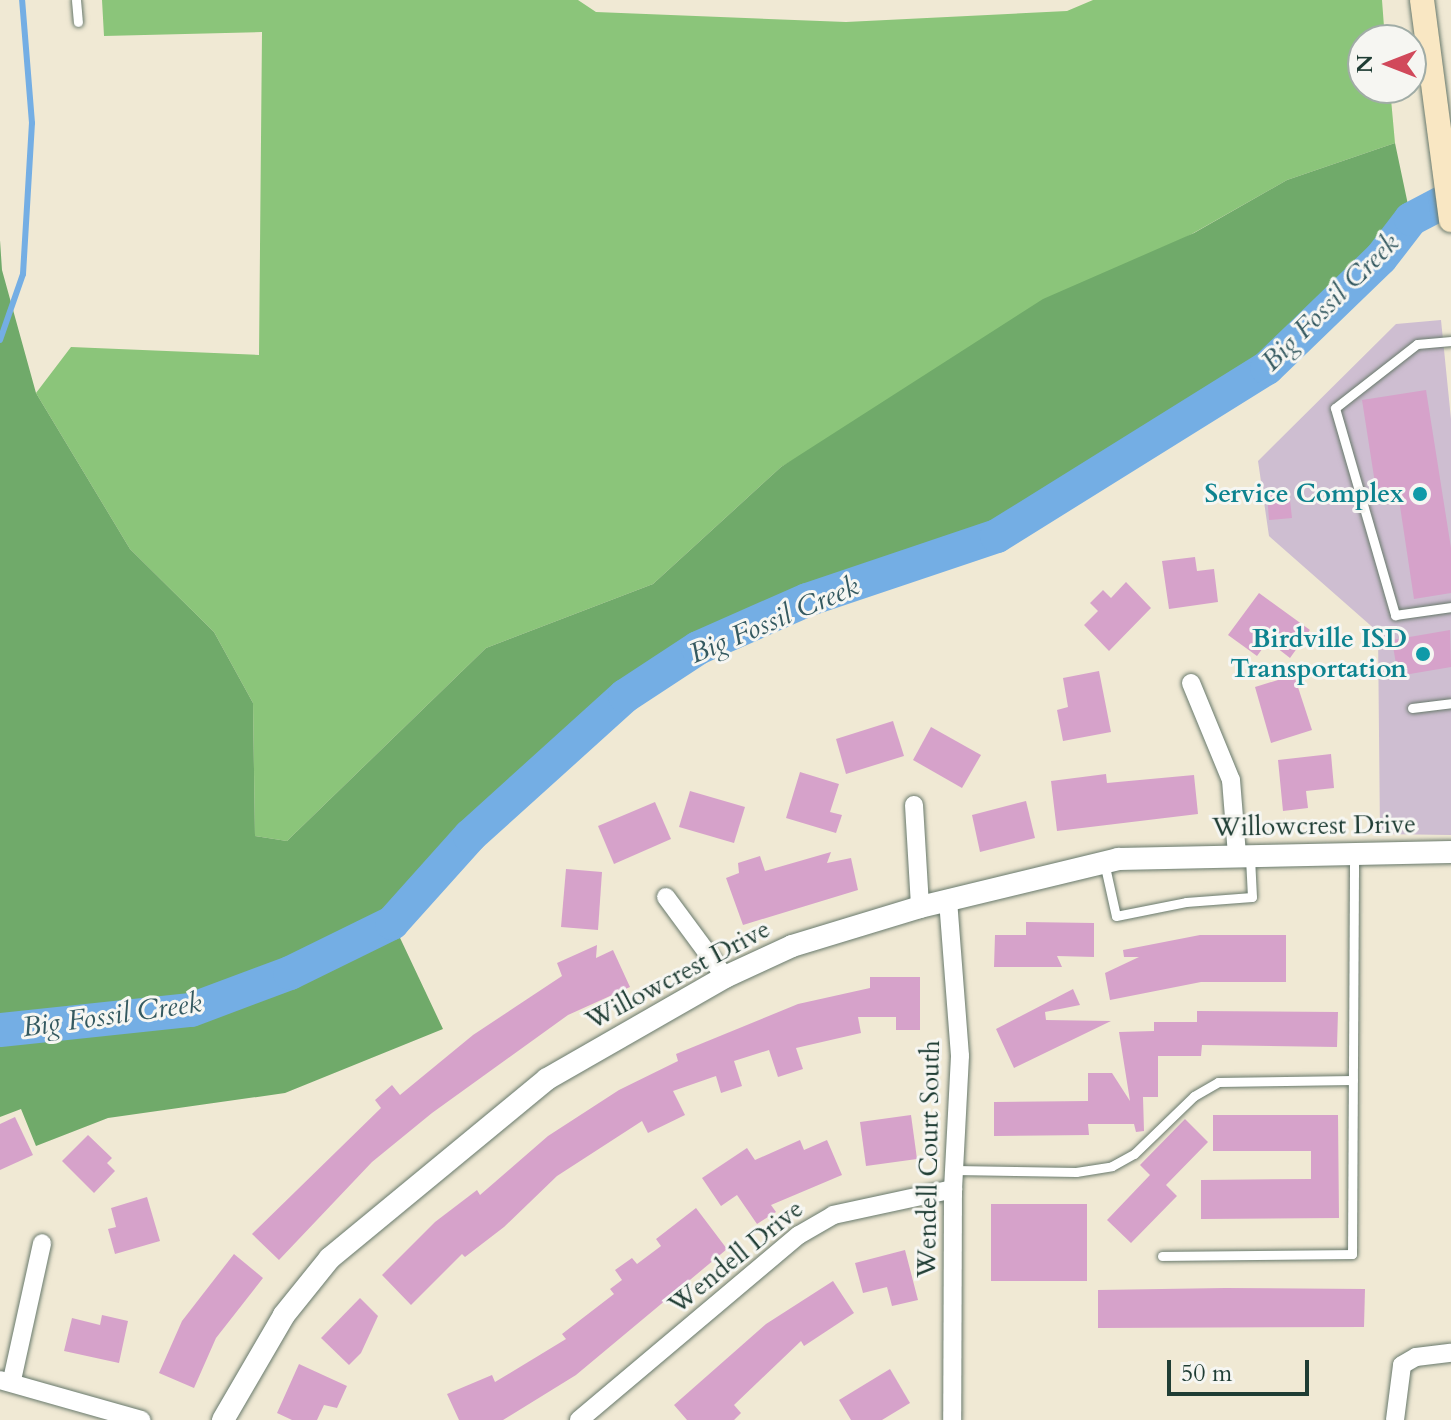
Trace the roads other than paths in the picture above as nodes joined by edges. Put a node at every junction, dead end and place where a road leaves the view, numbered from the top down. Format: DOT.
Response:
graph roads {
  1 [pos="76,0"];
  2 [pos="1422,0"];
  3 [pos="78,22"];
  4 [pos="1451,220"];
  5 [pos="1451,341"];
  6 [pos="1451,607"];
  7 [pos="1191,683"];
  8 [pos="1451,703"];
  9 [pos="1412,708"];
  10 [pos="914,805"];
  11 [pos="1451,852"];
  12 [pos="1354,853"];
  13 [pos="1244,854"];
  14 [pos="1104,862"];
  15 [pos="666,897"];
  16 [pos="948,900"];
  17 [pos="920,907"];
  18 [pos="725,977"];
  19 [pos="1353,1080"];
  20 [pos="953,1180"];
  21 [pos="42,1243"];
  22 [pos="1162,1256"];
  23 [pos="1451,1353"];
  24 [pos="6,1380"];
  25 [pos="141,1420"];
  26 [pos="223,1420"];
  27 [pos="579,1420"];
  28 [pos="952,1420"];
  29 [pos="1395,1420"];
  1 -- 3 [label="lane"];
  2 -- 4 [label="main road"];
  5 -- 6 [label="lane"];
  7 -- 13 [label="street"];
  8 -- 9 [label="lane"];
  10 -- 17 [label="street"];
  11 -- 12 [label="street, Willowcrest Drive"];
  12 -- 13 [label="street, Willowcrest Drive"];
  12 -- 19 [label="lane"];
  13 -- 14 [label="street, Willowcrest Drive"];
  13 -- 14 [label="lane"];
  14 -- 16 [label="street, Willowcrest Drive"];
  15 -- 18 [label="street"];
  16 -- 17 [label="street, Willowcrest Drive"];
  16 -- 20 [label="street, Wendell Court South"];
  17 -- 18 [label="street, Willowcrest Drive"];
  18 -- 26 [label="street, Willowcrest Drive"];
  19 -- 20 [label="lane"];
  19 -- 22 [label="lane"];
  20 -- 27 [label="street, Wendell Drive"];
  20 -- 28 [label="street, Wendell Court South"];
  21 -- 24 [label="street"];
  23 -- 29 [label="street"];
  24 -- 25 [label="street"];
}
